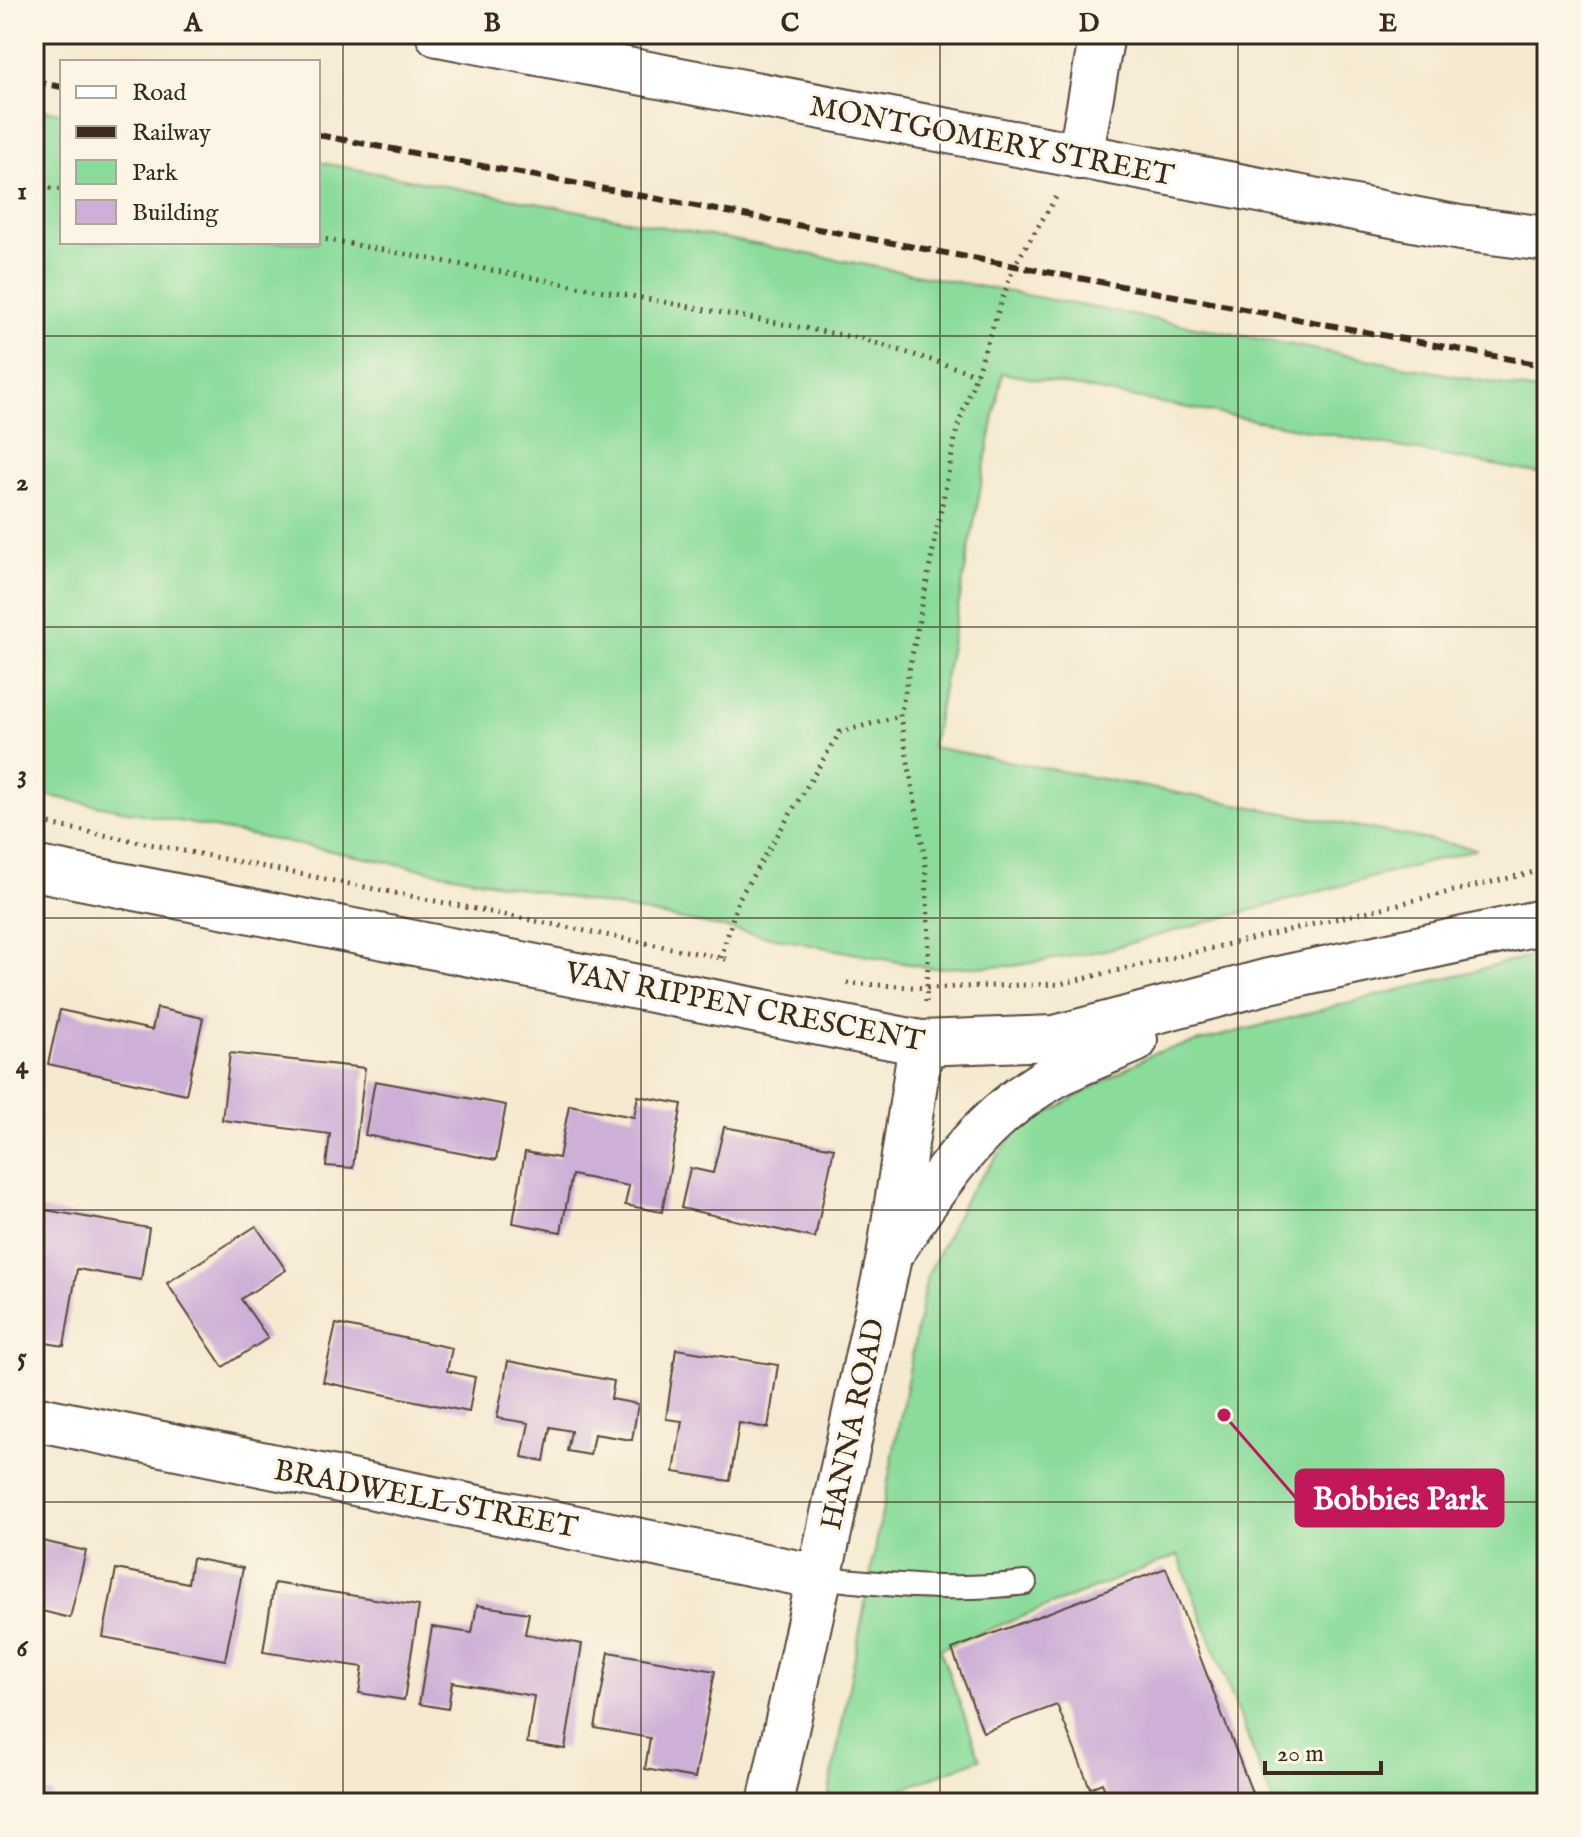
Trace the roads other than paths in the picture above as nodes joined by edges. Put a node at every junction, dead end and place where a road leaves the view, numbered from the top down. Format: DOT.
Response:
graph roads {
  1 [pos="438,34"];
  2 [pos="1102,34"];
  3 [pos="1080,157"];
  4 [pos="1547,239"];
  5 [pos="34,868"];
  6 [pos="1547,921"];
  7 [pos="1269,981"];
  8 [pos="921,1043"];
  9 [pos="889,1257"];
  10 [pos="34,1418"];
  11 [pos="818,1577"];
  12 [pos="1025,1583"];
  13 [pos="770,1803"];
  1 -- 3 [label="street, MONTGOMERY STREET"];
  2 -- 3 [label="street"];
  3 -- 4 [label="street, MONTGOMERY STREET"];
  5 -- 8 [label="street, VAN RIPPEN CRESCENT"];
  6 -- 7 [label="street, VAN RIPPEN CRESCENT"];
  7 -- 8 [label="street, VAN RIPPEN CRESCENT"];
  7 -- 9 [label="street"];
  8 -- 9 [label="street, HANNA ROAD"];
  9 -- 11 [label="street, HANNA ROAD"];
  10 -- 11 [label="street, BRADWELL STREET"];
  11 -- 12 [label="lane"];
  11 -- 13 [label="street, HANNA ROAD"];
}
